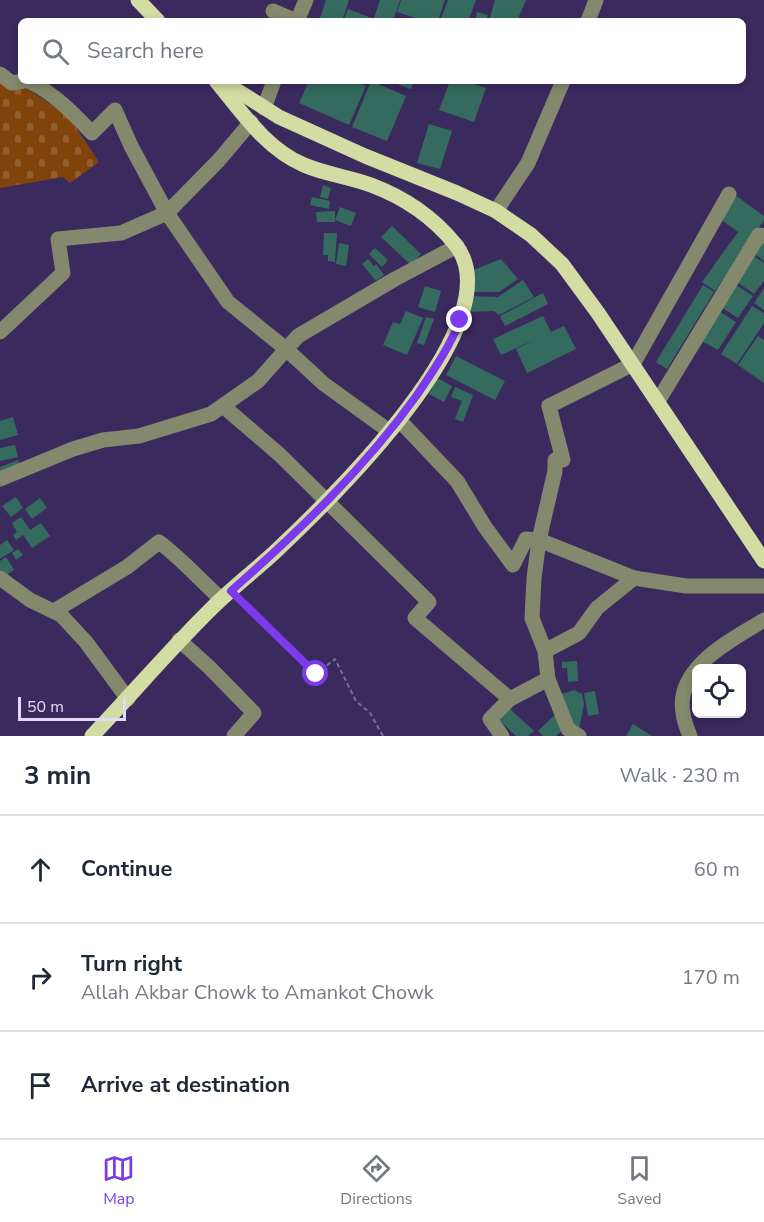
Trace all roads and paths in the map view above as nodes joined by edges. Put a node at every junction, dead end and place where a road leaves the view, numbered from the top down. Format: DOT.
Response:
graph roads {
  1 [pos="138,0"];
  2 [pos="306,0"];
  3 [pos="596,0"];
  4 [pos="273,11"];
  5 [pos="155,18"];
  6 [pos="290,18"];
  7 [pos="298,18"];
  8 [pos="589,18"];
  9 [pos="0,74"];
  10 [pos="18,82"];
  11 [pos="34,84"];
  12 [pos="219,84"];
  13 [pos="227,84"];
  14 [pos="273,84"];
  15 [pos="562,84"];
  16 [pos="264,108"];
  17 [pos="251,122"];
  18 [pos="729,194"];
  19 [pos="496,211"];
  20 [pos="167,213"];
  21 [pos="764,236"];
  22 [pos="457,246"];
  23 [pos="0,332"];
  24 [pos="286,349"];
  25 [pos="633,364"];
  26 [pos="658,401"];
  27 [pos="223,406"];
  28 [pos="394,425"];
  29 [pos="0,479"];
  30 [pos="326,502"];
  31 [pos="539,540"];
  32 [pos="764,561"];
  33 [pos="0,578"];
  34 [pos="634,578"];
  35 [pos="764,586"];
  36 [pos="226,595"];
  37 [pos="54,612"];
  38 [pos="764,620"];
  39 [pos="179,640"];
  40 [pos="546,651"];
  41 [pos="548,679"];
  42 [pos="128,699"];
  43 [pos="510,699"];
  44 [pos="92,736"];
  45 [pos="234,736"];
  46 [pos="383,736"];
  47 [pos="502,736"];
  48 [pos="579,736"];
  49 [pos="690,736"];
  1 -- 5 [label="main road"];
  2 -- 7 [label="street"];
  3 -- 8 [label="street"];
  4 -- 6 [label="street"];
  9 -- 10 [label="street"];
  11 -- 20 [label="street"];
  12 -- 17 [label="main road"];
  13 -- 16 [label="main road"];
  14 -- 16 [label="street"];
  15 -- 19 [label="street"];
  16 -- 19 [label="main road"];
  17 -- 20 [label="street"];
  17 -- 22 [label="main road"];
  18 -- 25 [label="street"];
  19 -- 25 [label="main road"];
  20 -- 23 [label="street"];
  20 -- 24 [label="street"];
  21 -- 26 [label="street"];
  22 -- 24 [label="street"];
  22 -- 28 [label="main road"];
  24 -- 27 [label="street"];
  24 -- 28 [label="street"];
  25 -- 26 [label="main road"];
  25 -- 31 [label="street"];
  26 -- 32 [label="main road"];
  27 -- 29 [label="street"];
  27 -- 30 [label="street"];
  28 -- 30 [label="main road"];
  28 -- 31 [label="street"];
  30 -- 36 [label="main road"];
  30 -- 43 [label="street"];
  31 -- 34 [label="street"];
  31 -- 40 [label="street"];
  33 -- 37 [label="street"];
  34 -- 35 [label="street"];
  34 -- 40 [label="street"];
  36 -- 37 [label="street"];
  36 -- 39 [label="main road"];
  36 -- 46 [label="path"];
  37 -- 42 [label="street"];
  38 -- 49 [label="street"];
  39 -- 42 [label="main road"];
  39 -- 45 [label="street"];
  40 -- 41 [label="street"];
  41 -- 43 [label="street"];
  41 -- 48 [label="street"];
  42 -- 44 [label="main road"];
  43 -- 47 [label="street"];
}
